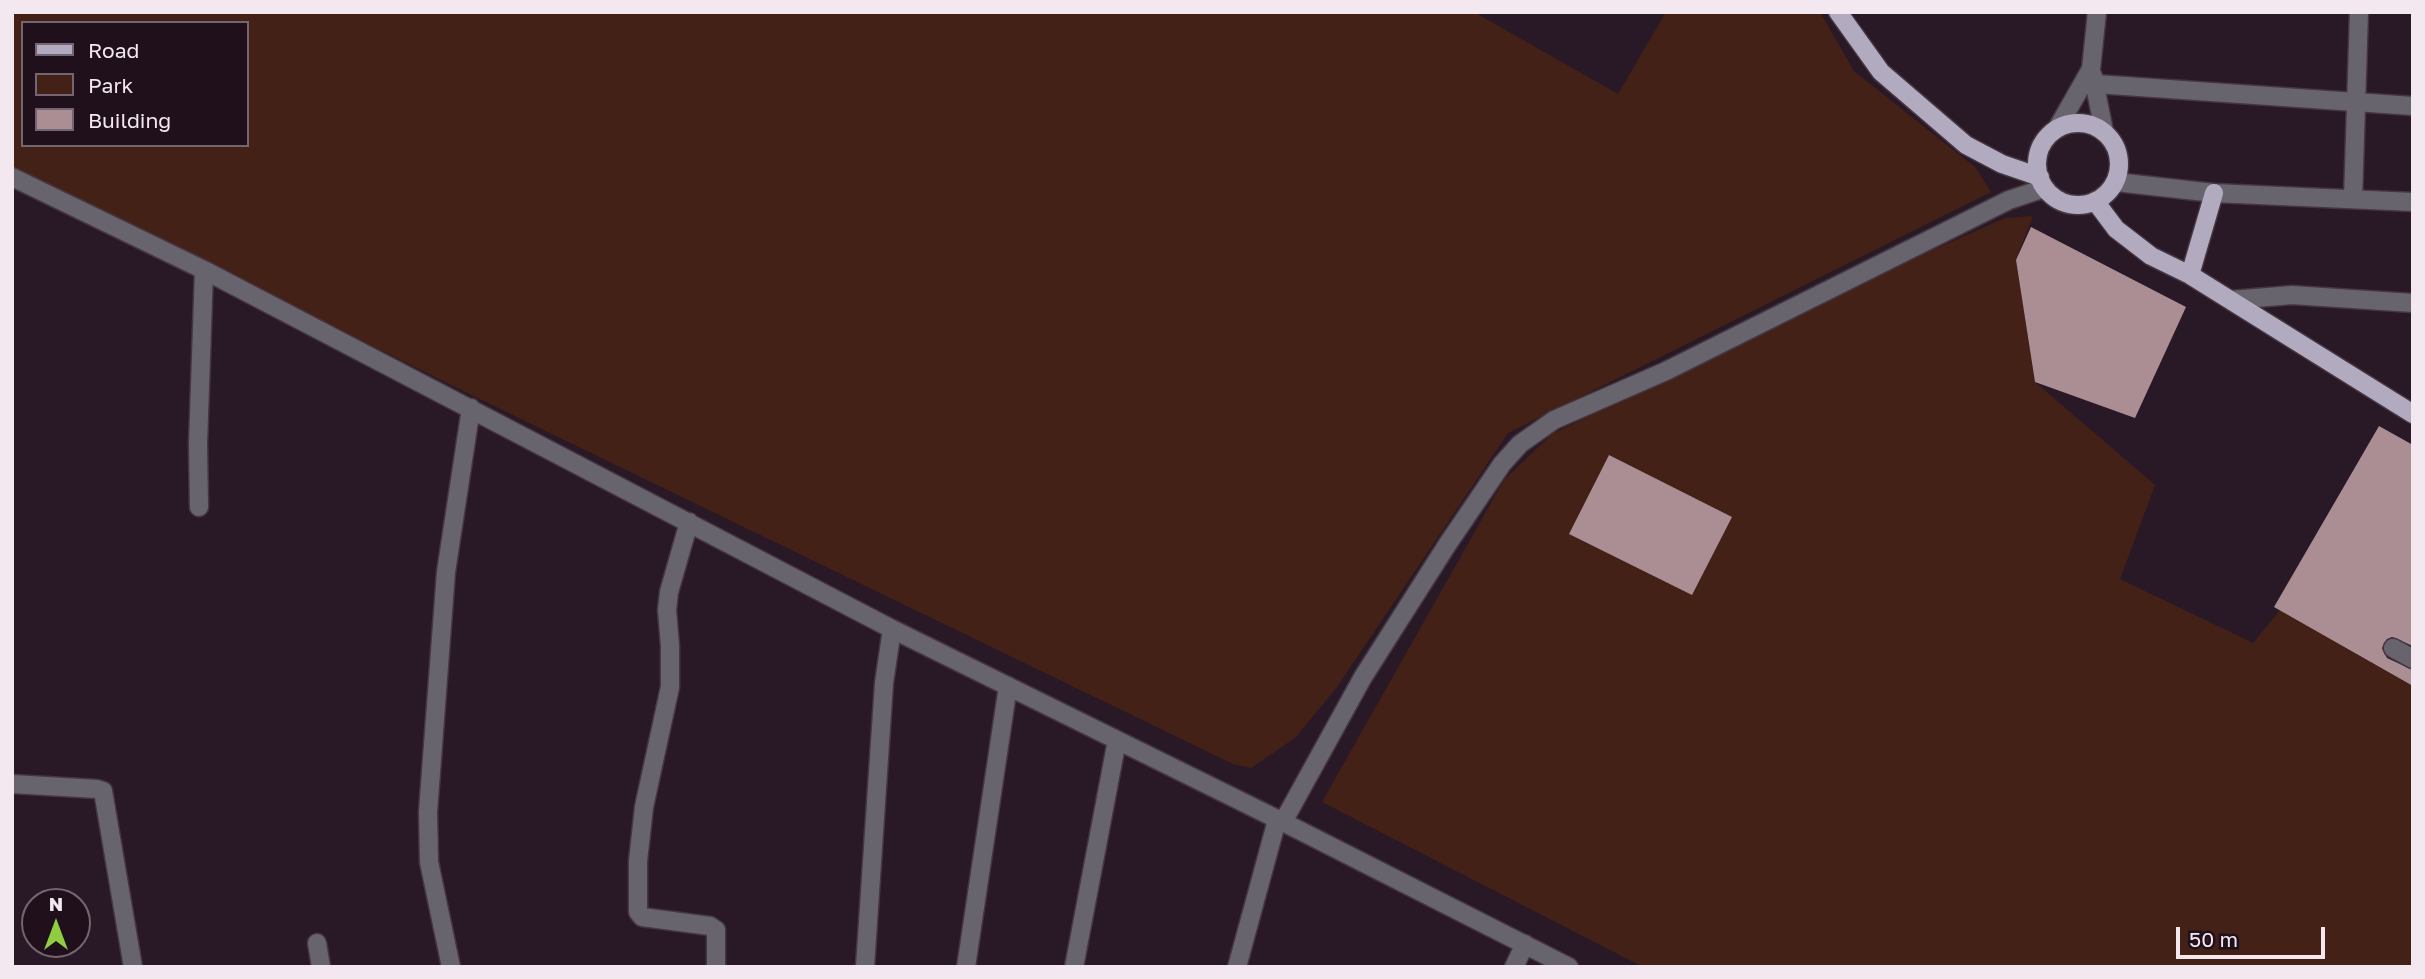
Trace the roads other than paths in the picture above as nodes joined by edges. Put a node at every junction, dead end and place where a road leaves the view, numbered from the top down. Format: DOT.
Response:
graph roads {
  1 [pos="1838,12"];
  2 [pos="2097,12"];
  3 [pos="2359,12"];
  4 [pos="2094,76"];
  5 [pos="2356,103"];
  6 [pos="2413,106"];
  7 [pos="2059,127"];
  8 [pos="2104,131"];
  9 [pos="12,177"];
  10 [pos="2116,182"];
  11 [pos="2042,183"];
  12 [pos="2214,192"];
  13 [pos="2353,199"];
  14 [pos="2095,201"];
  15 [pos="2413,202"];
  16 [pos="204,270"];
  17 [pos="2190,275"];
  18 [pos="2231,300"];
  19 [pos="2413,303"];
  20 [pos="471,408"];
  21 [pos="2413,414"];
  22 [pos="199,507"];
  23 [pos="689,522"];
  24 [pos="892,629"];
  25 [pos="2393,648"];
  26 [pos="2413,659"];
  27 [pos="1008,686"];
  28 [pos="1117,740"];
  29 [pos="12,784"];
  30 [pos="1280,821"];
  31 [pos="317,943"];
  32 [pos="1525,944"];
  33 [pos="133,967"];
  34 [pos="321,967"];
  35 [pos="451,967"];
  36 [pos="716,967"];
  37 [pos="866,967"];
  38 [pos="966,967"];
  39 [pos="1074,967"];
  40 [pos="1237,967"];
  41 [pos="1514,967"];
  42 [pos="1569,967"];
  1 -- 11 [label="main road"];
  2 -- 4 [label="street"];
  3 -- 5 [label="street"];
  4 -- 5 [label="street"];
  4 -- 7 [label="street"];
  4 -- 8 [label="street"];
  5 -- 6 [label="street"];
  5 -- 13 [label="street"];
  7 -- 8 [label="main road"];
  7 -- 11 [label="main road"];
  8 -- 10 [label="main road"];
  9 -- 16 [label="street"];
  10 -- 12 [label="street"];
  10 -- 14 [label="main road"];
  11 -- 14 [label="main road"];
  11 -- 30 [label="street"];
  12 -- 13 [label="street"];
  12 -- 17 [label="main road"];
  13 -- 15 [label="street"];
  14 -- 17 [label="main road"];
  16 -- 20 [label="street"];
  16 -- 22 [label="street"];
  17 -- 18 [label="main road"];
  18 -- 19 [label="street"];
  18 -- 21 [label="main road"];
  20 -- 23 [label="street"];
  20 -- 35 [label="street"];
  23 -- 24 [label="street"];
  23 -- 36 [label="street"];
  24 -- 27 [label="street"];
  24 -- 37 [label="street"];
  25 -- 26 [label="street"];
  27 -- 28 [label="street"];
  27 -- 38 [label="street"];
  28 -- 30 [label="street"];
  28 -- 39 [label="street"];
  29 -- 33 [label="street"];
  30 -- 32 [label="street"];
  30 -- 40 [label="street"];
  31 -- 34 [label="street"];
  32 -- 41 [label="street"];
  32 -- 42 [label="street"];
}
